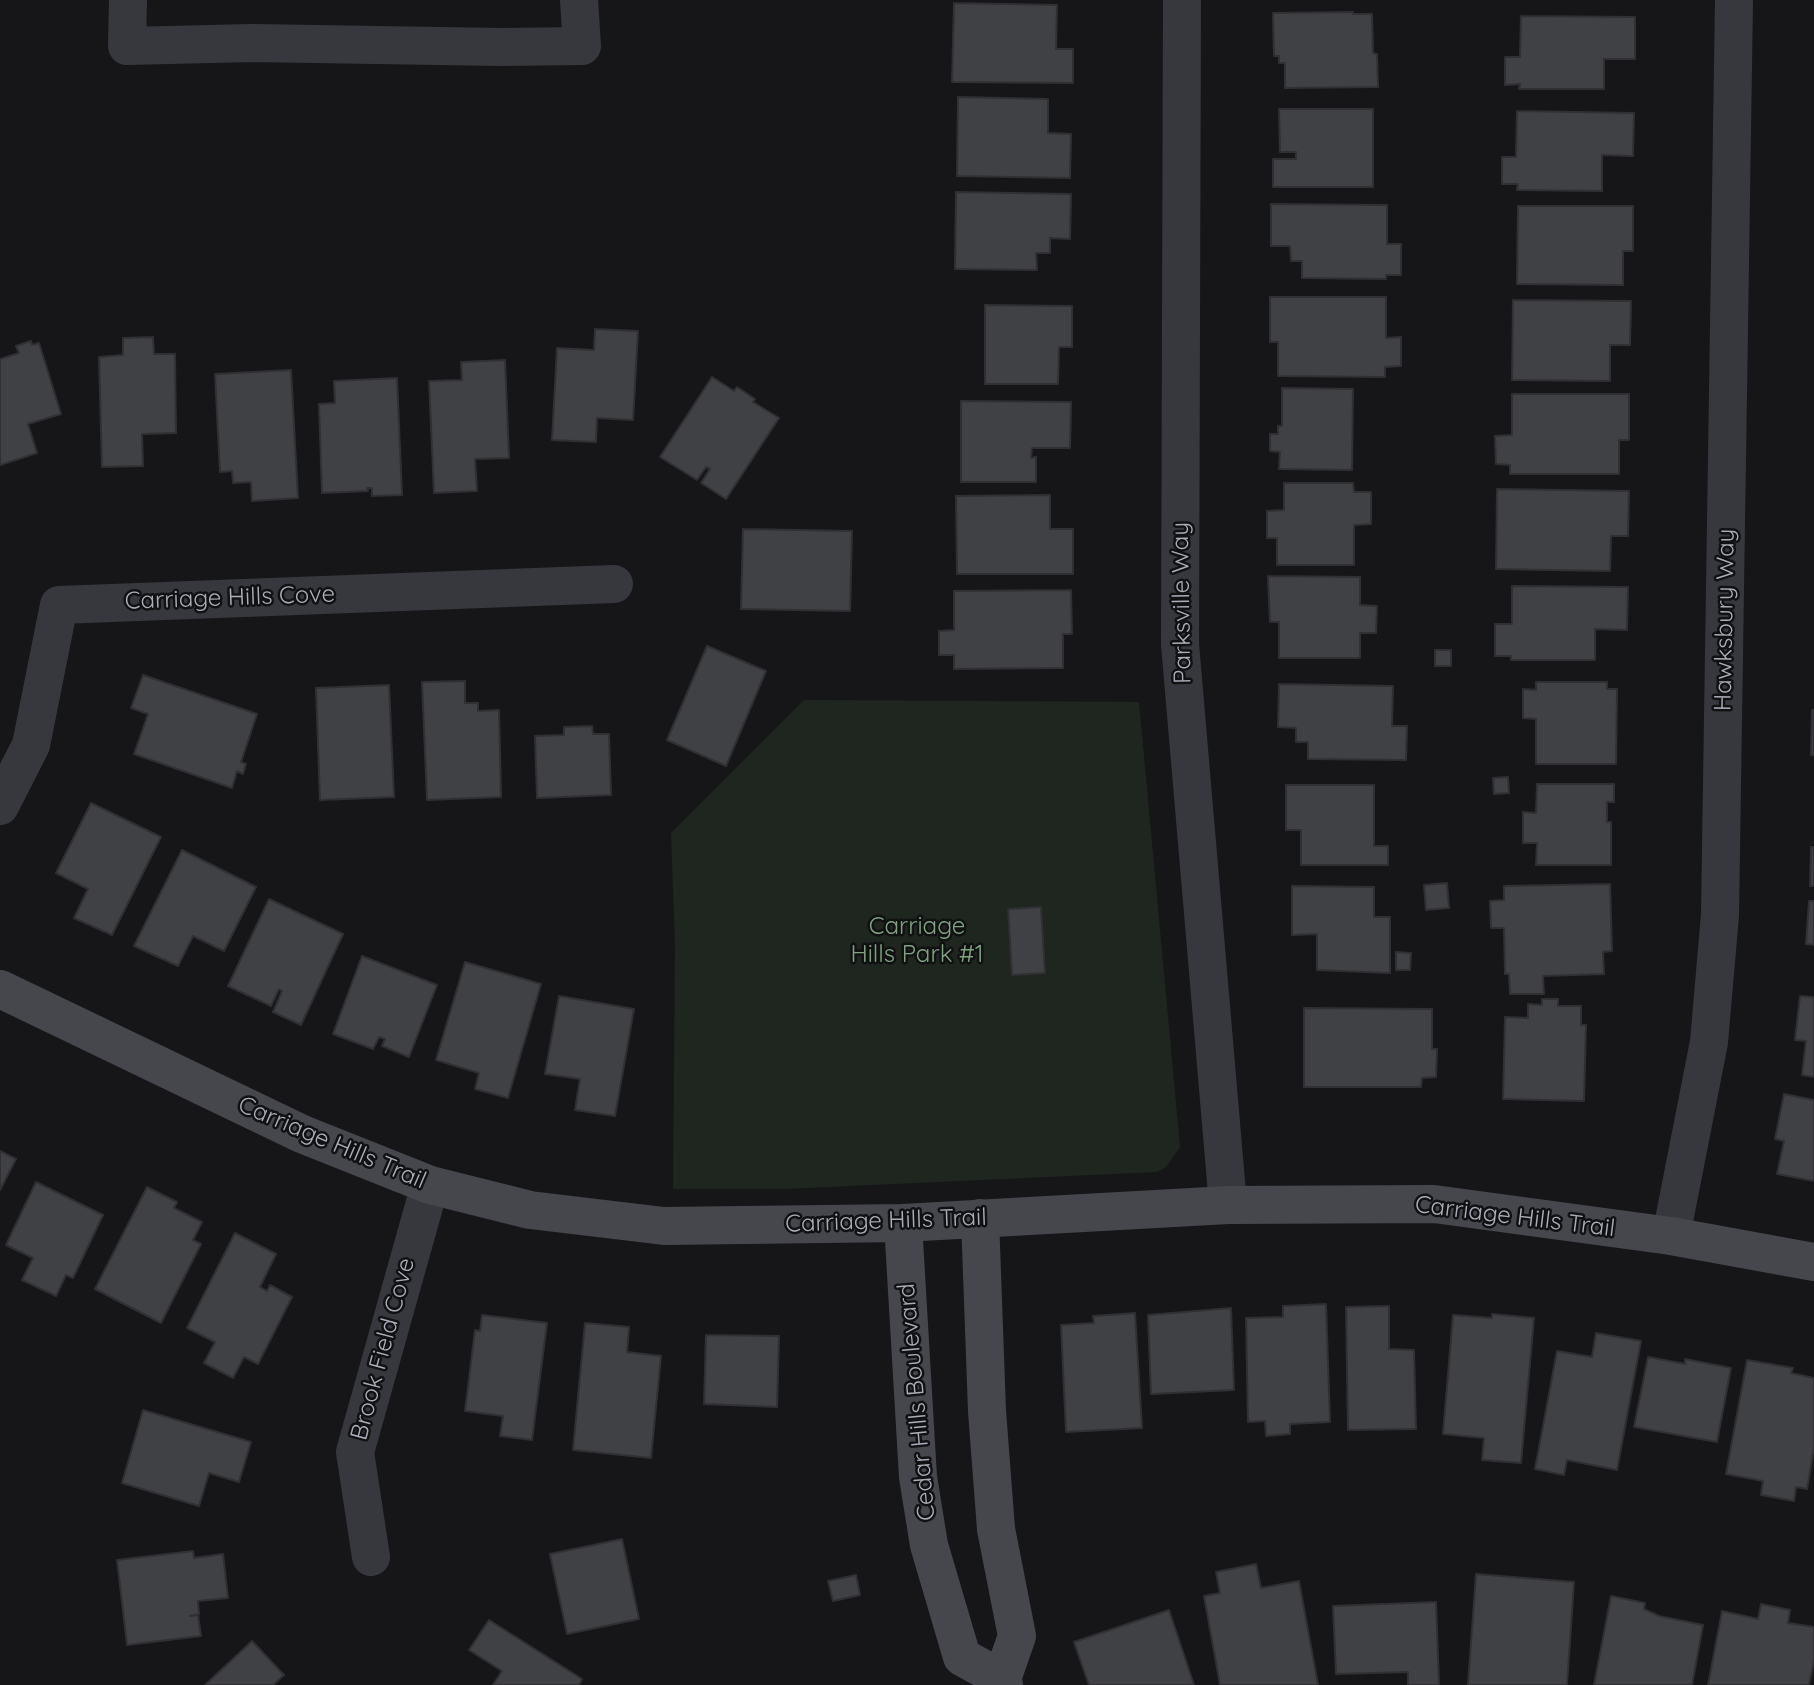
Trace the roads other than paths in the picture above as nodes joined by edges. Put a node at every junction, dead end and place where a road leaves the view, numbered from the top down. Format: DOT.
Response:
graph roads {
  1 [pos="128,0"];
  2 [pos="579,0"];
  3 [pos="1182,0"];
  4 [pos="1734,0"];
  5 [pos="614,584"];
  6 [pos="0,806"];
  7 [pos="0,989"];
  8 [pos="430,1185"];
  9 [pos="1228,1205"];
  10 [pos="980,1218"];
  11 [pos="903,1223"];
  12 [pos="1671,1236"];
  13 [pos="1814,1262"];
  14 [pos="371,1557"];
  15 [pos="1003,1682"];
  1 -- 2 [label="street"];
  3 -- 9 [label="street, Parksville Way"];
  4 -- 12 [label="street, Hawksbury Way"];
  5 -- 6 [label="street, Carriage Hills Cove"];
  7 -- 8 [label="street, Carriage Hills Trail"];
  8 -- 11 [label="street, Carriage Hills Trail"];
  8 -- 14 [label="street, Brook Field Cove"];
  9 -- 10 [label="street, Carriage Hills Trail"];
  9 -- 12 [label="street, Carriage Hills Trail"];
  10 -- 11 [label="street, Carriage Hills Trail"];
  10 -- 15 [label="street, Cedar Hills Boulevard"];
  11 -- 15 [label="street, Cedar Hills Boulevard"];
  12 -- 13 [label="street, Carriage Hills Trail"];
}
